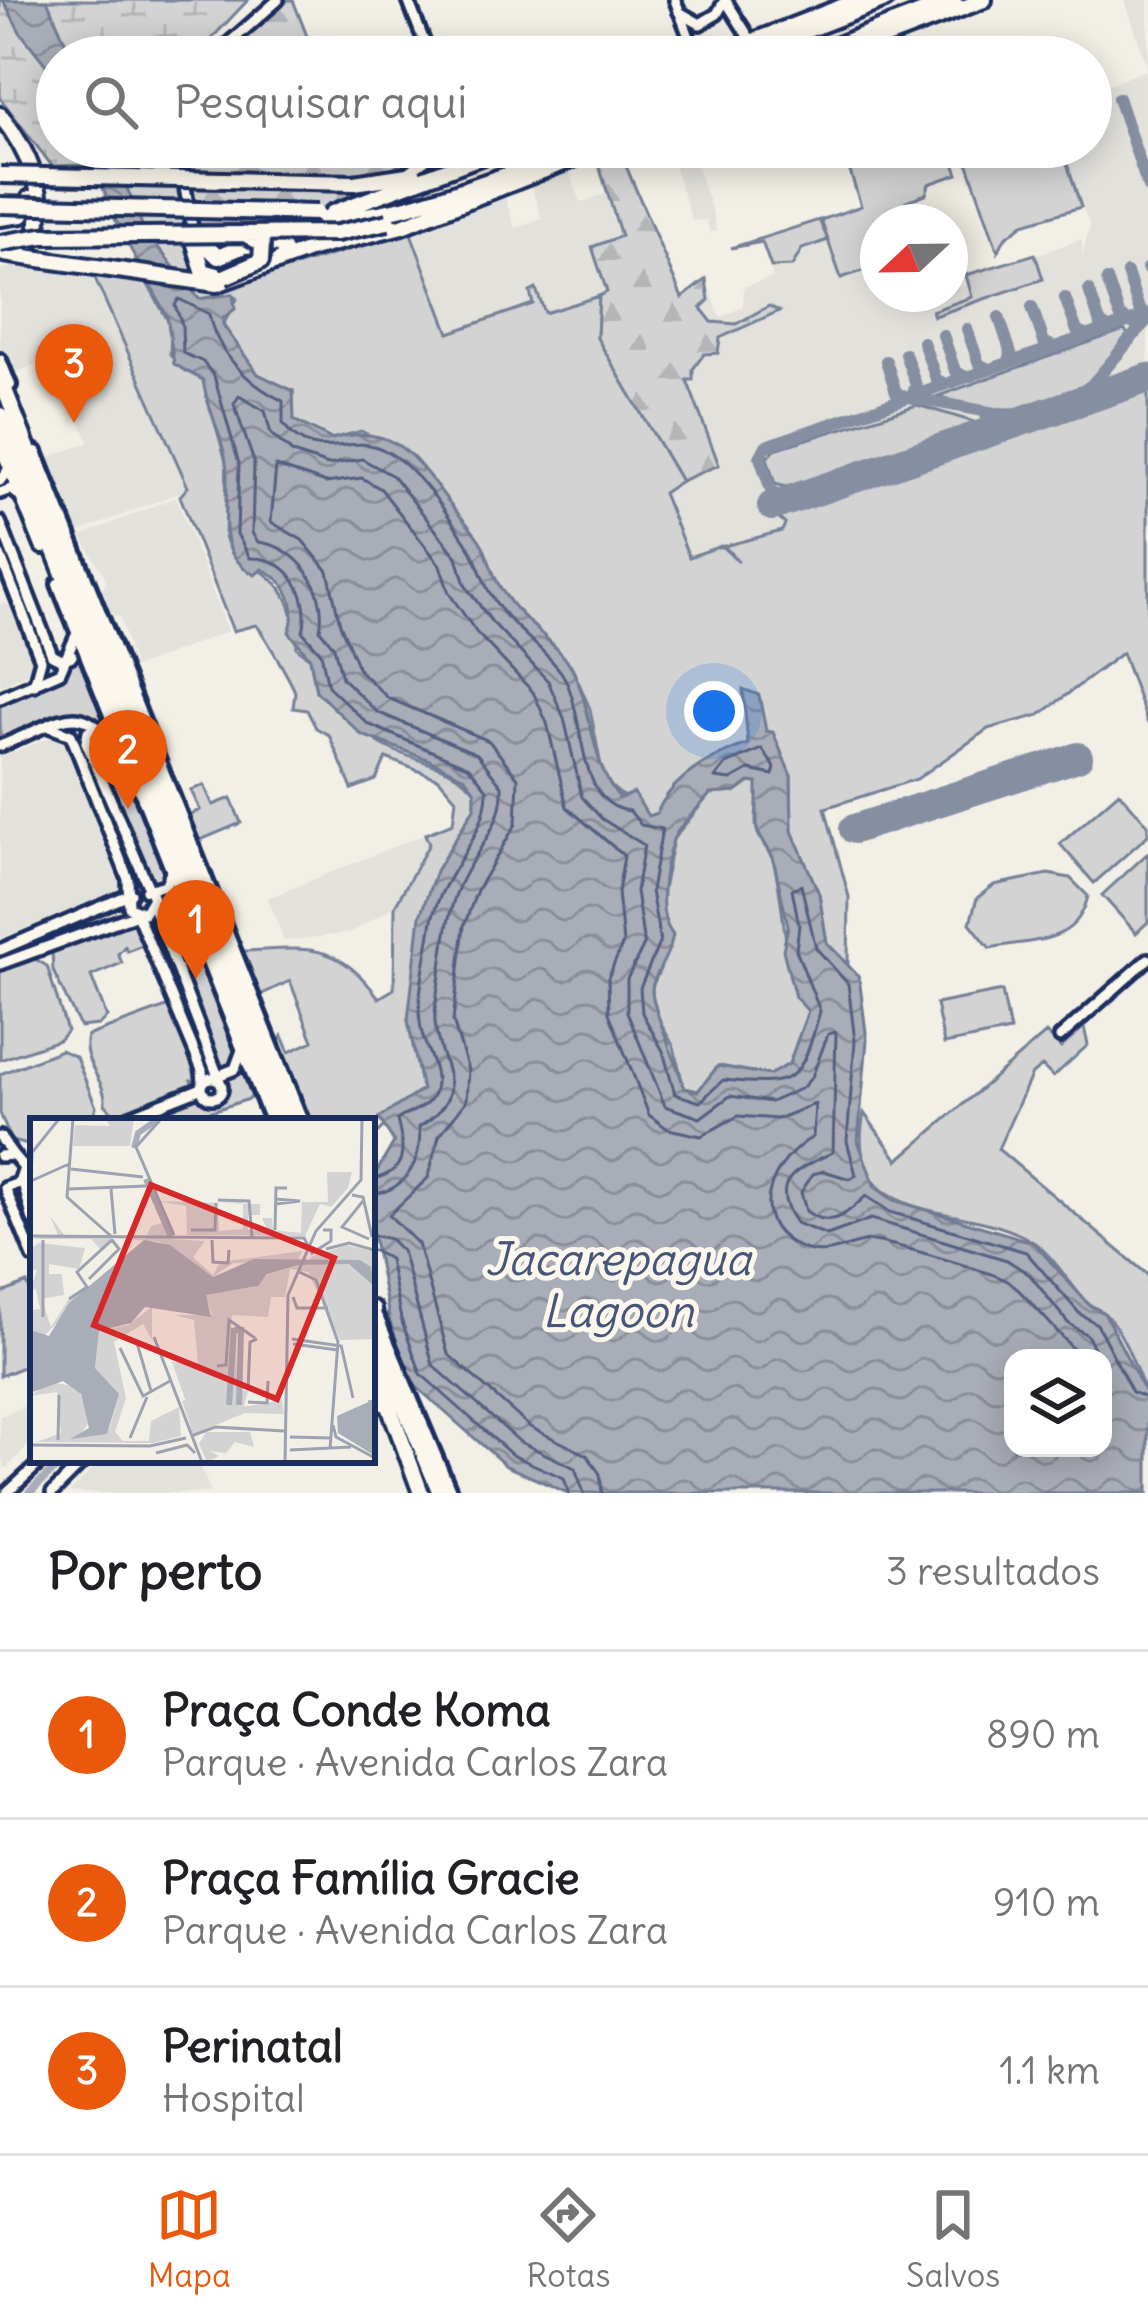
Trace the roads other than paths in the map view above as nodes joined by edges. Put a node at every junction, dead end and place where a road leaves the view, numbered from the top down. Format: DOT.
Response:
graph roads {
  1 [pos="278,0"];
  2 [pos="408,0"];
  3 [pos="675,0"];
  4 [pos="726,0"];
  5 [pos="954,0"];
  6 [pos="983,0"];
  7 [pos="871,2"];
  8 [pos="680,12"];
  9 [pos="885,26"];
  10 [pos="774,32"];
  11 [pos="238,36"];
  12 [pos="422,36"];
  13 [pos="689,36"];
  14 [pos="748,36"];
  15 [pos="764,36"];
  16 [pos="789,36"];
  17 [pos="860,36"];
  18 [pos="868,36"];
  19 [pos="888,36"];
  20 [pos="0,119"];
  21 [pos="182,168"];
  22 [pos="421,168"];
  23 [pos="445,168"];
  24 [pos="458,168"];
  25 [pos="524,168"];
  26 [pos="550,168"];
  27 [pos="0,175"];
  28 [pos="387,188"];
  29 [pos="462,191"];
  30 [pos="452,206"];
  31 [pos="0,211"];
  32 [pos="317,215"];
  33 [pos="193,233"];
  34 [pos="244,233"];
  35 [pos="1,251"];
  36 [pos="274,265"];
  37 [pos="0,360"];
  38 [pos="4,397"];
  39 [pos="23,419"];
  40 [pos="0,440"];
  41 [pos="10,466"];
  42 [pos="25,476"];
  43 [pos="0,481"];
  44 [pos="0,493"];
  45 [pos="23,498"];
  46 [pos="0,522"];
  47 [pos="34,525"];
  48 [pos="0,555"];
  49 [pos="83,634"];
  50 [pos="72,656"];
  51 [pos="91,667"];
  52 [pos="34,685"];
  53 [pos="0,698"];
  54 [pos="129,724"];
  55 [pos="50,727"];
  56 [pos="102,727"];
  57 [pos="152,742"];
  58 [pos="0,746"];
  59 [pos="136,783"];
  60 [pos="160,819"];
  61 [pos="184,824"];
  62 [pos="191,867"];
  63 [pos="171,871"];
  64 [pos="146,890"];
  65 [pos="129,896"];
  66 [pos="183,899"];
  67 [pos="153,905"];
  68 [pos="114,912"];
  69 [pos="137,914"];
  70 [pos="200,940"];
  71 [pos="0,950"];
  72 [pos="1148,959"];
  73 [pos="0,964"];
  74 [pos="224,1001"];
  75 [pos="248,1008"];
  76 [pos="1060,1036"];
  77 [pos="242,1051"];
  78 [pos="212,1060"];
  79 [pos="230,1072"];
  80 [pos="211,1082"];
  81 [pos="296,1101"];
  82 [pos="272,1104"];
  83 [pos="125,1118"];
  84 [pos="301,1118"];
  85 [pos="0,1137"];
  86 [pos="30,1155"];
  87 [pos="0,1156"];
  88 [pos="16,1157"];
  89 [pos="22,1179"];
  90 [pos="3,1187"];
  91 [pos="30,1209"];
  92 [pos="30,1250"];
  93 [pos="375,1312"];
  94 [pos="375,1337"];
  95 [pos="375,1369"];
  96 [pos="375,1387"];
  97 [pos="40,1463"];
  98 [pos="83,1463"];
  99 [pos="8,1493"];
  100 [pos="52,1493"];
  101 [pos="418,1493"];
  102 [pos="440,1493"];
  103 [pos="451,1493"];
  1 -- 11 [label="street"];
  2 -- 12 [label="street"];
  3 -- 8 [label="street"];
  4 -- 8 [label="street"];
  4 -- 14 [label="street"];
  5 -- 9 [label="highway"];
  6 -- 19 [label="highway"];
  7 -- 10 [label="highway"];
  7 -- 16 [label="highway"];
  8 -- 13 [label="street"];
  9 -- 17 [label="highway"];
  9 -- 18 [label="highway"];
  10 -- 14 [label="highway"];
  10 -- 15 [label="highway"];
  20 -- 31 [label="highway"];
  20 -- 35 [label="highway"];
  21 -- 33 [label="street"];
  22 -- 28 [label="highway"];
  23 -- 28 [label="highway"];
  24 -- 29 [label="highway"];
  25 -- 29 [label="highway"];
  26 -- 30 [label="highway"];
  27 -- 28 [label="highway, bridge"];
  28 -- 32 [label="highway"];
  29 -- 32 [label="highway"];
  30 -- 34 [label="highway, bridge"];
  30 -- 36 [label="highway"];
  31 -- 32 [label="highway, bridge"];
  33 -- 34 [label="highway, bridge"];
  33 -- 36 [label="highway"];
  34 -- 35 [label="highway, bridge"];
  35 -- 36 [label="highway"];
  37 -- 38 [label="main road"];
  38 -- 39 [label="highway"];
  38 -- 39 [label="main road"];
  38 -- 42 [label="highway"];
  38 -- 54 [label="highway"];
  39 -- 54 [label="main road"];
  40 -- 41 [label="highway"];
  41 -- 43 [label="street"];
  41 -- 45 [label="highway"];
  42 -- 47 [label="highway"];
  42 -- 49 [label="highway"];
  44 -- 45 [label="street"];
  45 -- 47 [label="highway"];
  46 -- 50 [label="street"];
  47 -- 49 [label="highway"];
  48 -- 52 [label="street"];
  49 -- 50 [label="street"];
  49 -- 51 [label="main road"];
  49 -- 54 [label="highway"];
  50 -- 52 [label="street"];
  51 -- 54 [label="main road"];
  51 -- 54 [label="highway"];
  52 -- 53 [label="street"];
  54 -- 57 [label="highway"];
  54 -- 57 [label="main road"];
  54 -- 59 [label="main road"];
  54 -- 60 [label="highway"];
  54 -- 62 [label="highway"];
  55 -- 56 [label="street"];
  55 -- 58 [label="street"];
  55 -- 65 [label="street"];
  56 -- 59 [label="street"];
  56 -- 64 [label="street"];
  57 -- 61 [label="main road"];
  59 -- 63 [label="main road"];
  60 -- 70 [label="highway"];
  60 -- 75 [label="highway"];
  61 -- 62 [label="highway"];
  61 -- 75 [label="main road"];
  62 -- 75 [label="highway"];
  63 -- 64 [label="street"];
  63 -- 66 [label="main road"];
  64 -- 65 [label="street"];
  64 -- 67 [label="street"];
  65 -- 68 [label="street"];
  65 -- 69 [label="street"];
  66 -- 67 [label="street"];
  66 -- 70 [label="main road"];
  67 -- 69 [label="street"];
  67 -- 78 [label="street"];
  68 -- 69 [label="street"];
  68 -- 71 [label="street"];
  68 -- 73 [label="street"];
  69 -- 80 [label="street"];
  70 -- 74 [label="main road"];
  72 -- 76 [label="street"];
  74 -- 75 [label="highway"];
  74 -- 77 [label="main road"];
  75 -- 81 [label="main road"];
  75 -- 82 [label="highway"];
  77 -- 79 [label="street"];
  77 -- 82 [label="main road"];
  78 -- 79 [label="street"];
  78 -- 80 [label="street"];
  79 -- 80 [label="street"];
  80 -- 83 [label="street"];
  81 -- 82 [label="highway"];
  81 -- 84 [label="main road"];
  85 -- 88 [label="street"];
  86 -- 88 [label="street"];
  87 -- 88 [label="street"];
  88 -- 89 [label="street"];
  89 -- 90 [label="street"];
  89 -- 91 [label="street"];
  90 -- 92 [label="street"];
  93 -- 103 [label="main road"];
  94 -- 102 [label="highway"];
  95 -- 101 [label="highway"];
  96 -- 101 [label="main road"];
  97 -- 99 [label="street"];
  98 -- 100 [label="street"];
}
